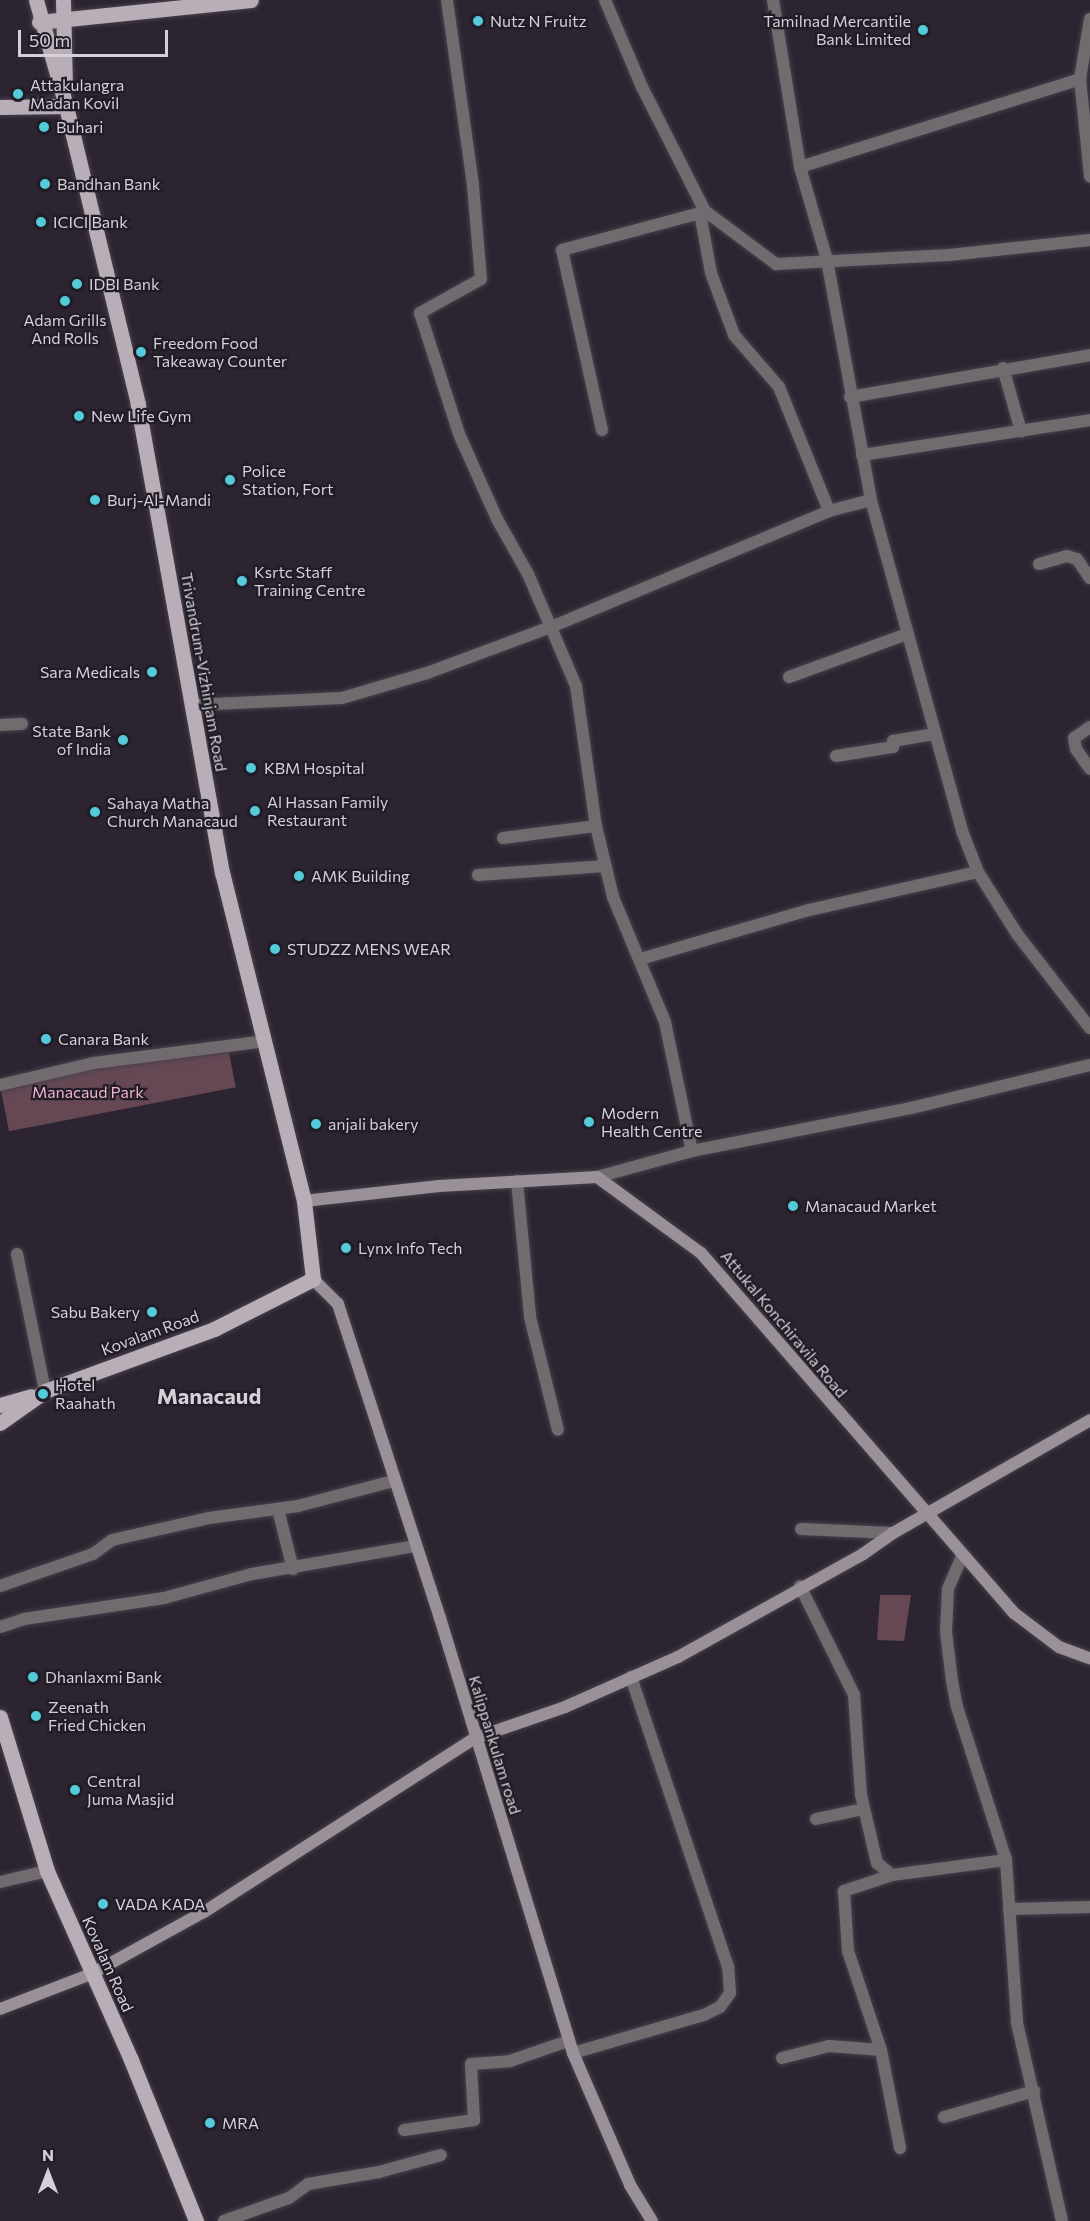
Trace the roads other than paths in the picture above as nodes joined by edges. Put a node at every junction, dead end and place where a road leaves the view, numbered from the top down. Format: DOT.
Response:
graph roads {
  1 [pos="36,0"];
  2 [pos="63,0"];
  3 [pos="250,0"];
  4 [pos="447,0"];
  5 [pos="605,0"];
  6 [pos="773,0"];
  7 [pos="64,18"];
  8 [pos="1090,19"];
  9 [pos="39,22"];
  10 [pos="1080,79"];
  11 [pos="66,106"];
  12 [pos="0,107"];
  13 [pos="800,167"];
  14 [pos="1090,176"];
  15 [pos="703,212"];
  16 [pos="1090,240"];
  17 [pos="827,260"];
  18 [pos="1090,355"];
  19 [pos="1003,368"];
  20 [pos="850,397"];
  21 [pos="1090,420"];
  22 [pos="602,430"];
  23 [pos="1021,431"];
  24 [pos="862,455"];
  25 [pos="871,500"];
  26 [pos="829,511"];
  27 [pos="1039,564"];
  28 [pos="1090,578"];
  29 [pos="551,627"];
  30 [pos="907,634"];
  31 [pos="789,677"];
  32 [pos="192,705"];
  33 [pos="0,724"];
  34 [pos="22,724"];
  35 [pos="1090,727"];
  36 [pos="935,734"];
  37 [pos="836,756"];
  38 [pos="1090,769"];
  39 [pos="596,826"];
  40 [pos="503,838"];
  41 [pos="606,866"];
  42 [pos="978,872"];
  43 [pos="478,875"];
  44 [pos="640,959"];
  45 [pos="1090,1028"];
  46 [pos="266,1041"];
  47 [pos="1090,1065"];
  48 [pos="0,1085"];
  49 [pos="692,1151"];
  50 [pos="597,1177"];
  51 [pos="517,1181"];
  52 [pos="304,1201"];
  53 [pos="17,1254"];
  54 [pos="313,1279"];
  55 [pos="45,1391"];
  56 [pos="0,1405"];
  57 [pos="1090,1420"];
  58 [pos="0,1423"];
  59 [pos="558,1430"];
  60 [pos="393,1480"];
  61 [pos="278,1509"];
  62 [pos="927,1516"];
  63 [pos="801,1529"];
  64 [pos="893,1533"];
  65 [pos="415,1546"];
  66 [pos="962,1556"];
  67 [pos="292,1569"];
  68 [pos="0,1586"];
  69 [pos="800,1586"];
  70 [pos="0,1627"];
  71 [pos="1090,1658"];
  72 [pos="632,1677"];
  73 [pos="0,1717"];
  74 [pos="475,1738"];
  75 [pos="864,1809"];
  76 [pos="816,1819"];
  77 [pos="1006,1860"];
  78 [pos="47,1871"];
  79 [pos="892,1875"];
  80 [pos="0,1882"];
  81 [pos="1090,1907"];
  82 [pos="1009,1909"];
  83 [pos="92,1974"];
  84 [pos="0,2009"];
  85 [pos="568,2040"];
  86 [pos="881,2050"];
  87 [pos="573,2054"];
  88 [pos="782,2058"];
  89 [pos="1034,2091"];
  90 [pos="944,2117"];
  91 [pos="404,2130"];
  92 [pos="900,2148"];
  93 [pos="441,2155"];
  94 [pos="196,2221"];
  95 [pos="225,2221"];
  96 [pos="652,2221"];
  97 [pos="1062,2221"];
  1 -- 9 [label="main road"];
  2 -- 7 [label="main road"];
  3 -- 7 [label="main road"];
  4 -- 29 [label="street"];
  5 -- 15 [label="street"];
  6 -- 13 [label="street"];
  7 -- 9 [label="main road"];
  7 -- 11 [label="main road"];
  8 -- 10 [label="street"];
  9 -- 11 [label="main road"];
  10 -- 13 [label="street"];
  10 -- 14 [label="street"];
  11 -- 12 [label="main road"];
  11 -- 32 [label="main road, Trivandrum-Vizhinjam Road"];
  13 -- 17 [label="street"];
  15 -- 17 [label="street"];
  15 -- 22 [label="street"];
  15 -- 26 [label="street"];
  16 -- 17 [label="street"];
  17 -- 20 [label="street"];
  18 -- 19 [label="street"];
  19 -- 20 [label="street"];
  19 -- 23 [label="street"];
  20 -- 24 [label="street"];
  21 -- 23 [label="street"];
  23 -- 24 [label="street"];
  24 -- 25 [label="street"];
  25 -- 26 [label="street"];
  25 -- 30 [label="street"];
  26 -- 29 [label="street"];
  27 -- 28 [label="street"];
  29 -- 32 [label="street"];
  29 -- 39 [label="street"];
  30 -- 31 [label="street"];
  30 -- 36 [label="street"];
  32 -- 46 [label="main road, Trivandrum-Vizhinjam Road"];
  33 -- 34 [label="street"];
  35 -- 38 [label="street"];
  36 -- 37 [label="street"];
  36 -- 42 [label="street"];
  39 -- 40 [label="street"];
  39 -- 41 [label="street"];
  41 -- 43 [label="street"];
  41 -- 44 [label="street"];
  42 -- 44 [label="street"];
  42 -- 45 [label="street"];
  44 -- 49 [label="street"];
  46 -- 48 [label="street"];
  46 -- 52 [label="main road, Trivandrum-Vizhinjam Road"];
  47 -- 49 [label="street"];
  49 -- 50 [label="street"];
  50 -- 51 [label="street"];
  50 -- 62 [label="street, Attukal Konchiravila Road"];
  51 -- 52 [label="street"];
  51 -- 59 [label="street"];
  52 -- 54 [label="main road, Trivandrum-Vizhinjam Road"];
  53 -- 55 [label="street"];
  54 -- 55 [label="main road, Kovalam Road"];
  54 -- 60 [label="street, Kalippankulam road"];
  55 -- 56 [label="main road"];
  55 -- 58 [label="main road, Kovalam Road"];
  57 -- 62 [label="street"];
  60 -- 61 [label="street"];
  60 -- 65 [label="street, Kalippankulam road"];
  61 -- 67 [label="street"];
  61 -- 68 [label="street"];
  62 -- 64 [label="street"];
  62 -- 66 [label="street, Attukal Konchiravila Road"];
  63 -- 64 [label="street"];
  64 -- 69 [label="street"];
  65 -- 67 [label="street"];
  65 -- 74 [label="street, Kalippankulam road"];
  66 -- 71 [label="street, Attukal Konchiravila Road"];
  66 -- 77 [label="street"];
  67 -- 70 [label="street"];
  69 -- 72 [label="street"];
  69 -- 75 [label="street"];
  72 -- 74 [label="street"];
  72 -- 87 [label="street"];
  73 -- 78 [label="main road, Kovalam Road"];
  74 -- 83 [label="street"];
  74 -- 85 [label="street, Kalippankulam road"];
  75 -- 76 [label="street"];
  75 -- 79 [label="street"];
  77 -- 79 [label="street"];
  77 -- 82 [label="street"];
  78 -- 80 [label="street"];
  78 -- 83 [label="main road, Kovalam Road"];
  79 -- 86 [label="street"];
  81 -- 82 [label="street"];
  82 -- 89 [label="street"];
  83 -- 84 [label="street"];
  83 -- 94 [label="main road, Kovalam Road"];
  85 -- 87 [label="street, Kalippankulam road"];
  85 -- 91 [label="street"];
  86 -- 88 [label="street"];
  86 -- 92 [label="street"];
  87 -- 96 [label="street, Kalippankulam road"];
  89 -- 90 [label="street"];
  89 -- 97 [label="street"];
  93 -- 95 [label="street"];
}
